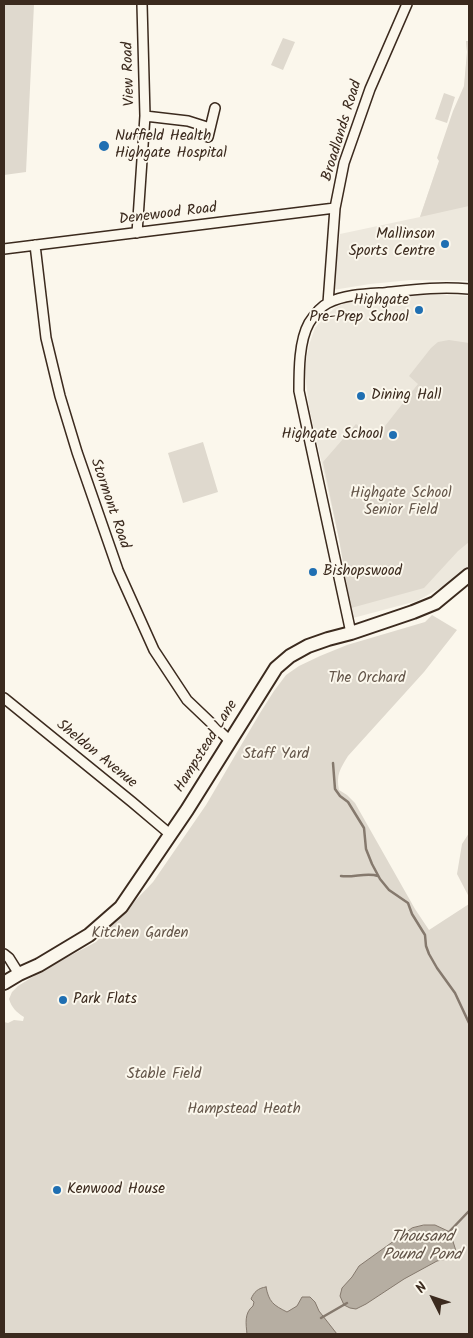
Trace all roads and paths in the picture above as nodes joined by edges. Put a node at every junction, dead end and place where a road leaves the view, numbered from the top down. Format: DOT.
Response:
graph roads {
  1 [pos="142,4"];
  2 [pos="407,4"];
  3 [pos="216,108"];
  4 [pos="145,116"];
  5 [pos="335,208"];
  6 [pos="137,233"];
  7 [pos="34,245"];
  8 [pos="4,248"];
  9 [pos="469,289"];
  10 [pos="328,303"];
  11 [pos="469,575"];
  12 [pos="351,633"];
  13 [pos="4,698"];
  14 [pos="230,741"];
  15 [pos="171,835"];
  16 [pos="4,954"];
  17 [pos="19,974"];
  18 [pos="4,983"];
  1 -- 4 [label="street, View Road"];
  2 -- 5 [label="street, Broadlands Road"];
  3 -- 4 [label="street"];
  4 -- 6 [label="street, View Road"];
  5 -- 6 [label="street, Denewood Road"];
  5 -- 10 [label="street, Broadlands Road"];
  6 -- 7 [label="street, Denewood Road"];
  7 -- 8 [label="street, Denewood Road"];
  7 -- 14 [label="street, Stormont Road"];
  9 -- 10 [label="street"];
  10 -- 12 [label="street"];
  11 -- 12 [label="main road, Hampstead Lane"];
  12 -- 14 [label="main road, Hampstead Lane"];
  13 -- 15 [label="street, Sheldon Avenue"];
  14 -- 15 [label="main road, Hampstead Lane"];
  15 -- 17 [label="main road, Hampstead Lane"];
  16 -- 17 [label="street"];
  17 -- 18 [label="main road, Hampstead Lane"];
}
